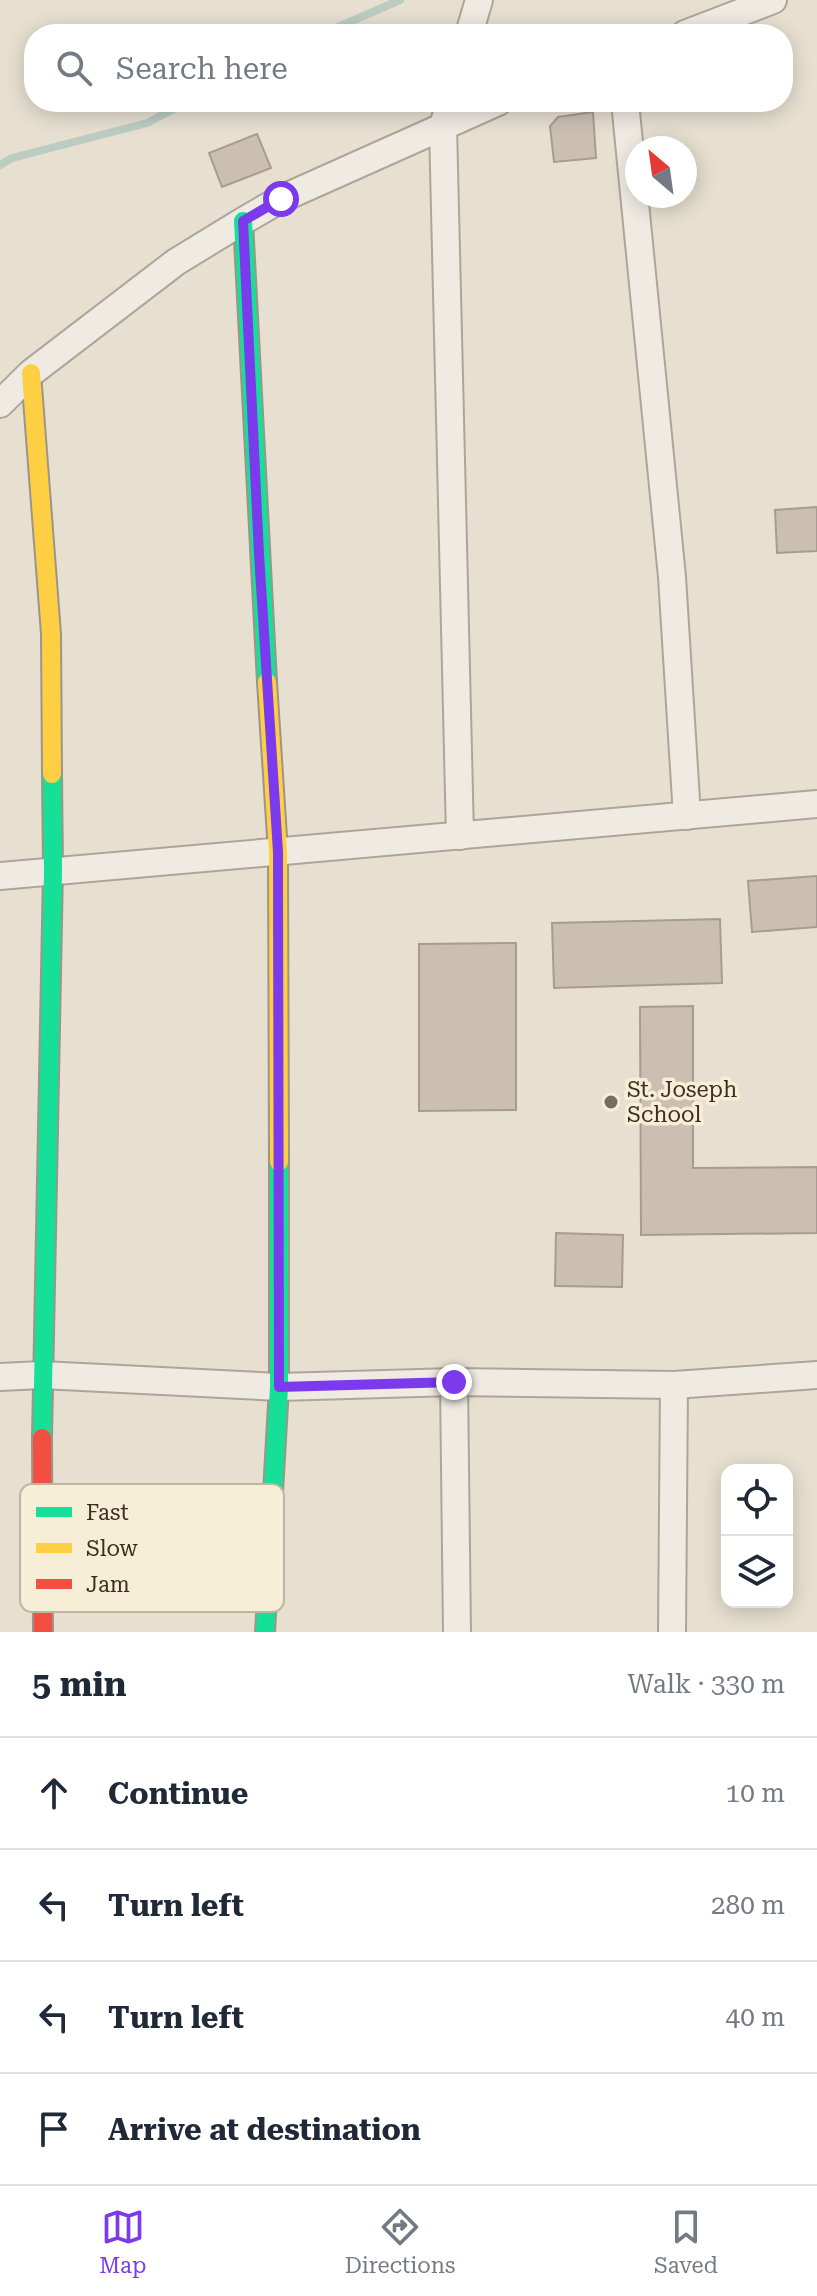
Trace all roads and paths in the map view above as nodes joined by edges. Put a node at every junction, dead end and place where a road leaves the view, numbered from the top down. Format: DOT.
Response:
graph roads {
  1 [pos="479,0"];
  2 [pos="773,0"];
  3 [pos="472,24"];
  4 [pos="711,24"];
  5 [pos="626,112"];
  6 [pos="446,114"];
  7 [pos="243,221"];
  8 [pos="31,373"];
  9 [pos="0,404"];
  10 [pos="817,804"];
  11 [pos="687,816"];
  12 [pos="460,836"];
  13 [pos="278,852"];
  14 [pos="53,871"];
  15 [pos="0,876"];
  16 [pos="42,1375"];
  17 [pos="817,1375"];
  18 [pos="0,1377"];
  19 [pos="454,1382"];
  20 [pos="674,1385"];
  21 [pos="279,1387"];
  22 [pos="42,1484"];
  23 [pos="273,1484"];
  24 [pos="43,1612"];
  25 [pos="266,1612"];
  26 [pos="43,1632"];
  27 [pos="265,1632"];
  28 [pos="457,1632"];
  29 [pos="672,1632"];
  1 -- 3 [label="street"];
  2 -- 4 [label="street"];
  5 -- 11 [label="street"];
  6 -- 7 [label="street"];
  6 -- 12 [label="street"];
  7 -- 8 [label="street"];
  7 -- 13 [label="street"];
  8 -- 9 [label="street"];
  8 -- 14 [label="street"];
  10 -- 11 [label="street"];
  11 -- 12 [label="street"];
  12 -- 13 [label="street"];
  13 -- 14 [label="street"];
  13 -- 21 [label="street"];
  14 -- 15 [label="street"];
  14 -- 16 [label="street"];
  16 -- 18 [label="street"];
  16 -- 21 [label="street"];
  16 -- 22 [label="street"];
  17 -- 20 [label="street"];
  19 -- 20 [label="street"];
  19 -- 21 [label="street"];
  19 -- 28 [label="street"];
  20 -- 29 [label="street"];
  21 -- 23 [label="street"];
  24 -- 26 [label="street"];
  25 -- 27 [label="street"];
}
